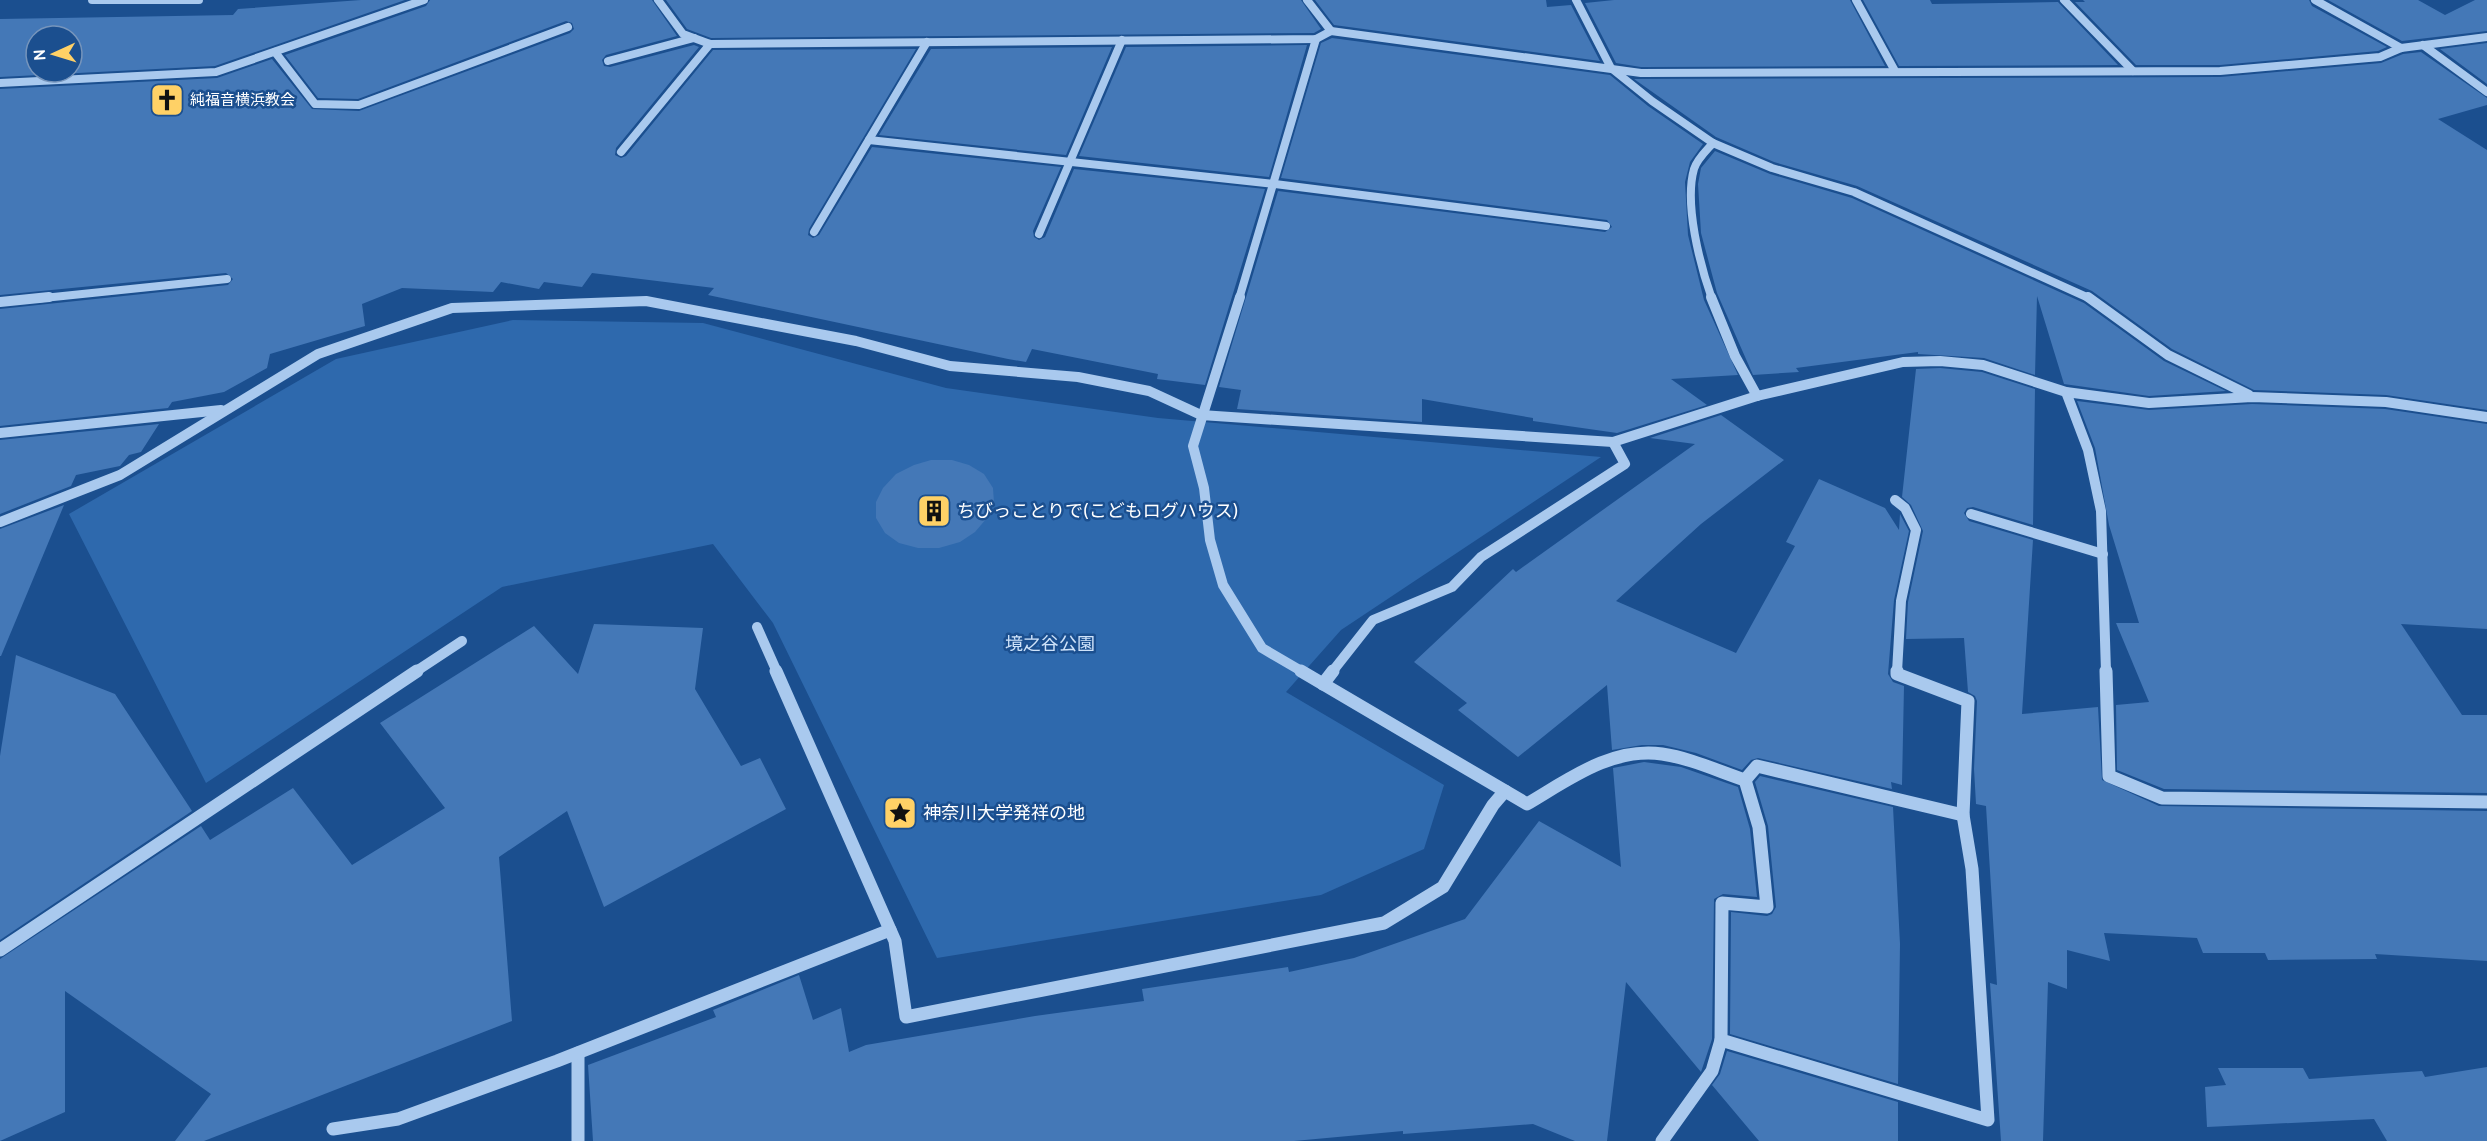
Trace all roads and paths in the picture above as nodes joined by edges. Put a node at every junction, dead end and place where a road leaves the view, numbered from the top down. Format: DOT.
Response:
graph roads {
  1 [pos="92,0"];
  2 [pos="199,0"];
  3 [pos="424,0"];
  4 [pos="657,0"];
  5 [pos="1307,0"];
  6 [pos="1576,0"];
  7 [pos="1856,0"];
  8 [pos="2064,0"];
  9 [pos="2315,0"];
  10 [pos="568,27"];
  11 [pos="1331,32"];
  12 [pos="2487,37"];
  13 [pos="694,38"];
  14 [pos="1316,39"];
  15 [pos="1122,40"];
  16 [pos="927,42"];
  17 [pos="710,44"];
  18 [pos="2423,45"];
  19 [pos="2401,48"];
  20 [pos="275,52"];
  21 [pos="608,61"];
  22 [pos="1611,68"];
  23 [pos="1895,71"];
  24 [pos="2133,71"];
  25 [pos="0,83"];
  26 [pos="2487,93"];
  27 [pos="869,140"];
  28 [pos="1713,143"];
  29 [pos="621,152"];
  30 [pos="1068,162"];
  31 [pos="1275,184"];
  32 [pos="1606,226"];
  33 [pos="814,232"];
  34 [pos="1039,234"];
  35 [pos="227,279"];
  36 [pos="0,302"];
  37 [pos="2066,392"];
  38 [pos="1756,396"];
  39 [pos="2252,397"];
  40 [pos="224,409"];
  41 [pos="1201,415"];
  42 [pos="2487,417"];
  43 [pos="0,433"];
  44 [pos="1614,442"];
  45 [pos="1895,500"];
  46 [pos="1971,514"];
  47 [pos="0,522"];
  48 [pos="2103,554"];
  49 [pos="757,627"];
  50 [pos="462,641"];
  51 [pos="1323,684"];
  52 [pos="1745,780"];
  53 [pos="1505,791"];
  54 [pos="2487,802"];
  55 [pos="1963,815"];
  56 [pos="890,930"];
  57 [pos="0,950"];
  58 [pos="1721,1040"];
  59 [pos="578,1053"];
  60 [pos="333,1129"];
  61 [pos="578,1141"];
  62 [pos="1662,1141"];
  1 -- 2 [label="street"];
  3 -- 20 [label="street"];
  4 -- 13 [label="street"];
  5 -- 11 [label="street"];
  6 -- 22 [label="street"];
  7 -- 23 [label="street"];
  8 -- 24 [label="street"];
  9 -- 19 [label="street"];
  10 -- 20 [label="street"];
  11 -- 14 [label="street"];
  11 -- 22 [label="street"];
  12 -- 18 [label="street"];
  13 -- 17 [label="street"];
  13 -- 21 [label="street"];
  14 -- 15 [label="street"];
  14 -- 31 [label="street"];
  15 -- 16 [label="street"];
  15 -- 30 [label="street"];
  16 -- 17 [label="street"];
  16 -- 27 [label="street"];
  17 -- 29 [label="street"];
  18 -- 19 [label="street"];
  18 -- 26 [label="street"];
  19 -- 24 [label="street"];
  20 -- 25 [label="street"];
  22 -- 23 [label="street"];
  22 -- 28 [label="street"];
  23 -- 24 [label="street"];
  27 -- 30 [label="street"];
  27 -- 33 [label="street"];
  28 -- 38 [label="street"];
  28 -- 39 [label="street"];
  30 -- 31 [label="street"];
  30 -- 34 [label="street"];
  31 -- 32 [label="street"];
  31 -- 41 [label="street"];
  35 -- 36 [label="street"];
  37 -- 38 [label="street"];
  37 -- 39 [label="street"];
  37 -- 48 [label="street"];
  38 -- 44 [label="street"];
  39 -- 42 [label="street"];
  40 -- 41 [label="street"];
  40 -- 43 [label="street"];
  40 -- 47 [label="street"];
  41 -- 44 [label="street"];
  41 -- 51 [label="street"];
  44 -- 51 [label="street"];
  45 -- 55 [label="street"];
  46 -- 48 [label="street"];
  48 -- 54 [label="street"];
  49 -- 56 [label="street"];
  50 -- 57 [label="street"];
  51 -- 53 [label="street"];
  52 -- 53 [label="street"];
  52 -- 55 [label="street"];
  52 -- 58 [label="street"];
  53 -- 56 [label="street"];
  55 -- 58 [label="street"];
  56 -- 59 [label="street"];
  58 -- 62 [label="street"];
  59 -- 60 [label="street"];
  59 -- 61 [label="street"];
}
